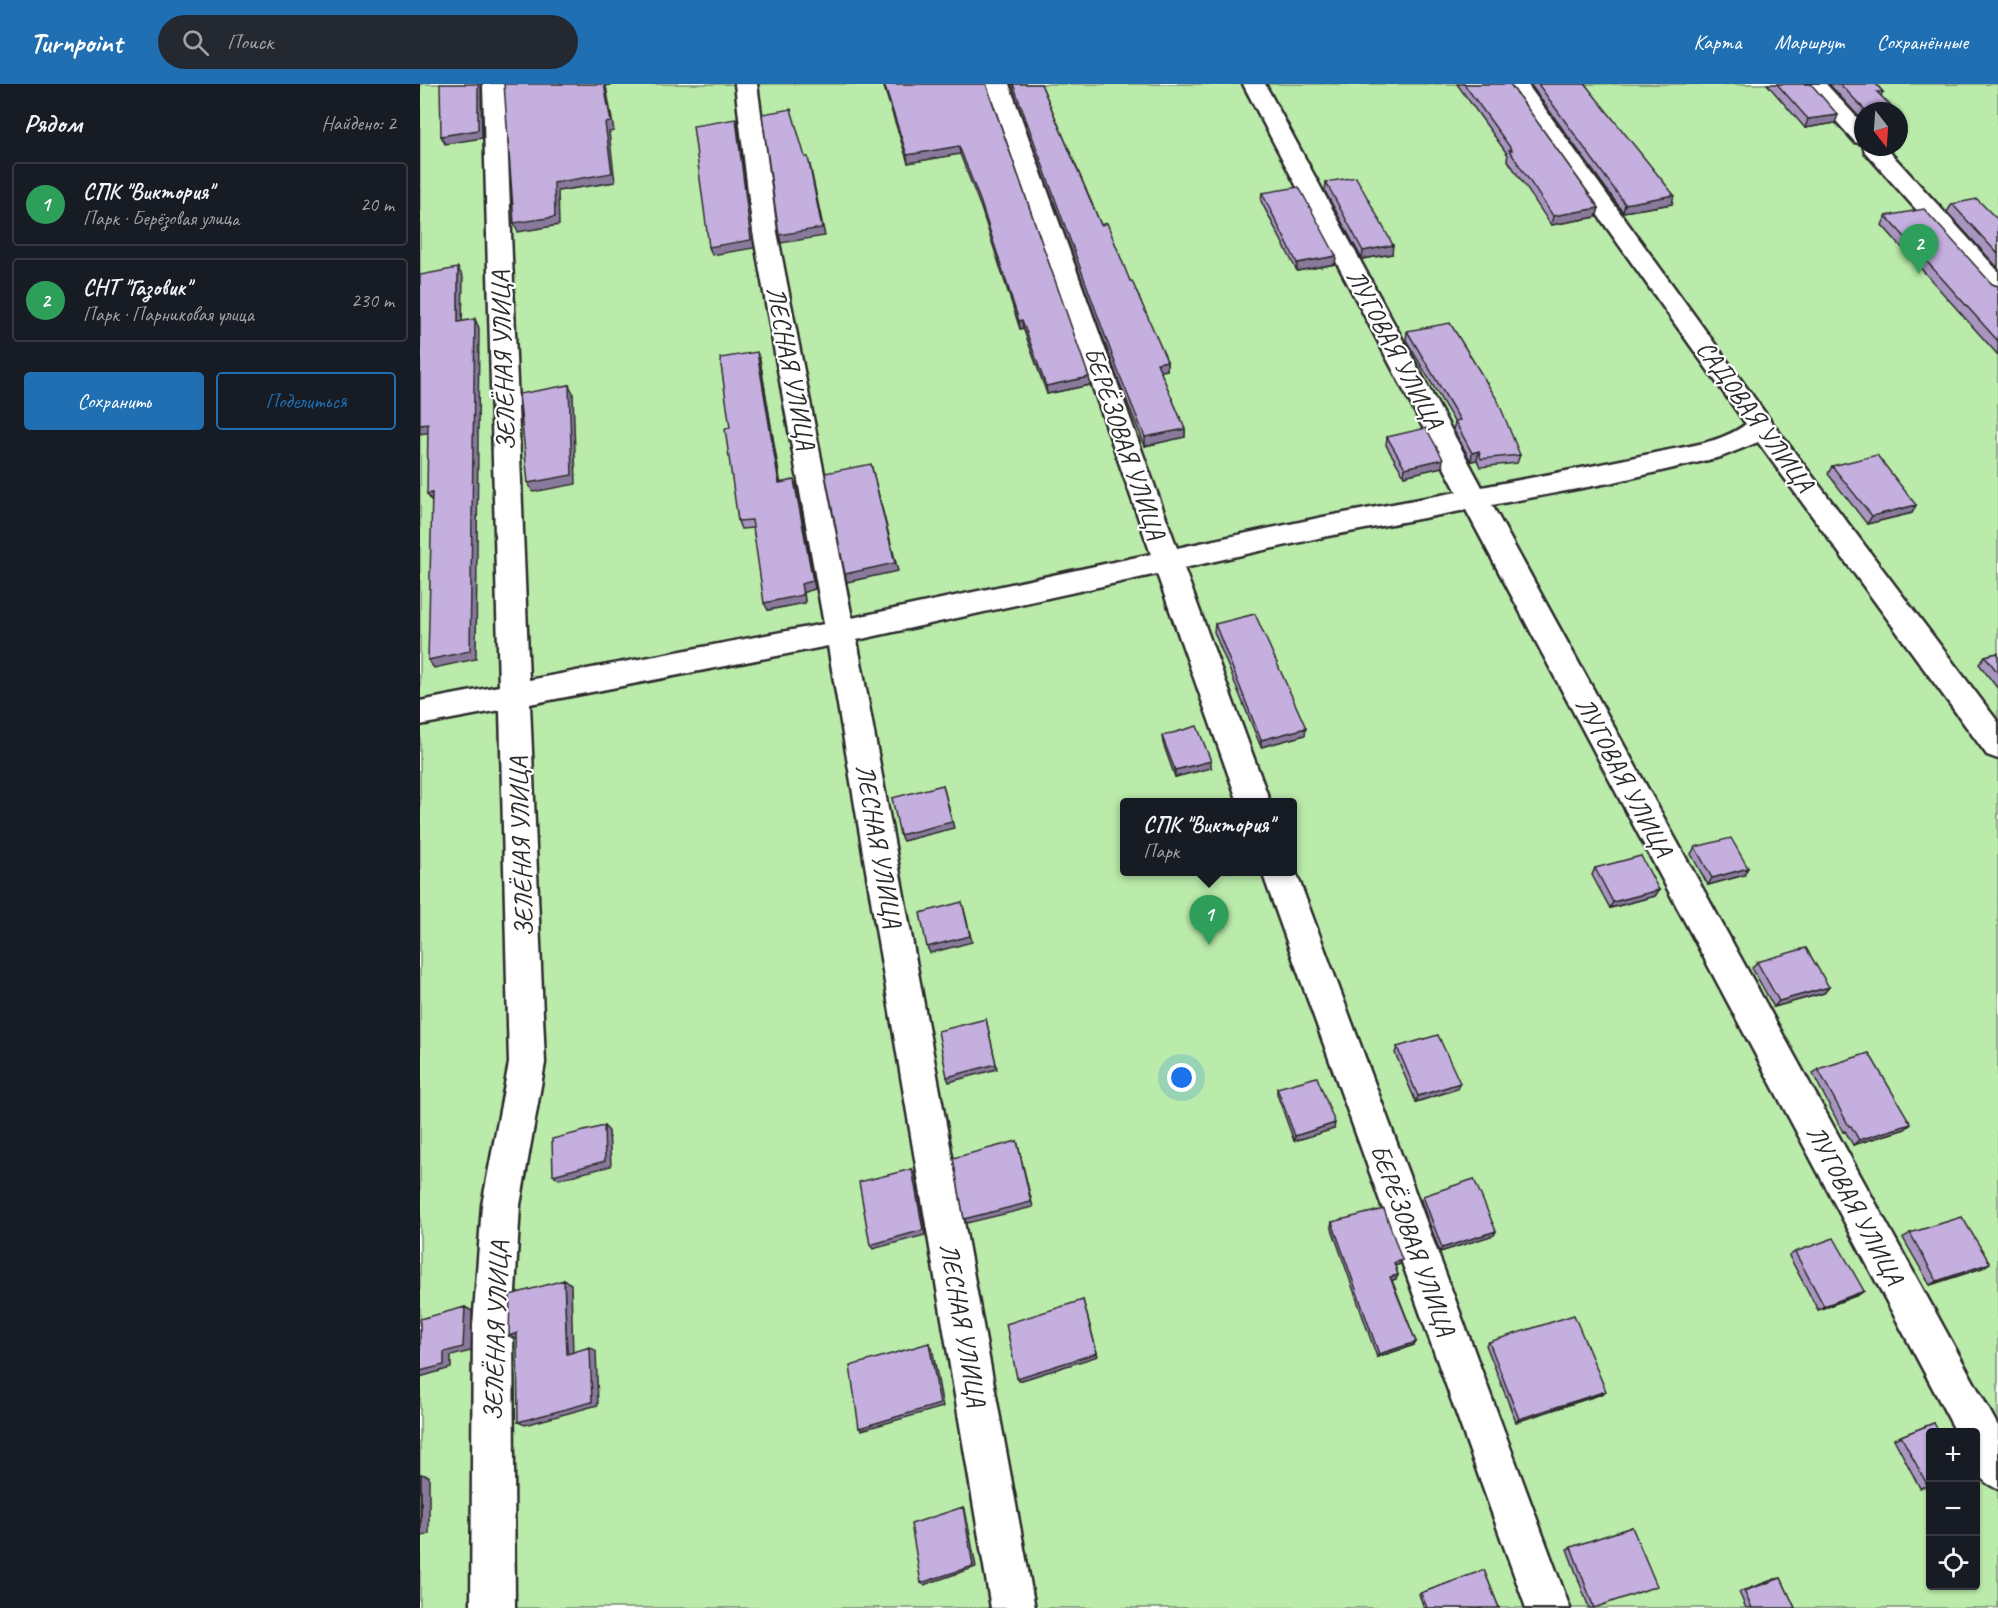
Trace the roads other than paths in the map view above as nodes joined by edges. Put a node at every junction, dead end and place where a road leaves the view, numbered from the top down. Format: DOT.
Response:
graph roads {
  1 [pos="494,84"];
  2 [pos="746,84"];
  3 [pos="998,84"];
  4 [pos="1254,84"];
  5 [pos="1516,84"];
  6 [pos="1814,84"];
  7 [pos="1854,127"];
  8 [pos="1881,156"];
  9 [pos="1998,286"];
  10 [pos="1761,426"];
  11 [pos="1474,498"];
  12 [pos="1165,560"];
  13 [pos="842,632"];
  14 [pos="515,694"];
  15 [pos="420,713"];
  16 [pos="1998,746"];
  17 [pos="1253,798"];
  18 [pos="1280,876"];
  19 [pos="1998,1468"];
  20 [pos="493,1608"];
  21 [pos="1013,1608"];
  22 [pos="1548,1608"];
  1 -- 14 [label="street, ЗЕЛЁНАЯ УЛИЦА"];
  2 -- 13 [label="street, ЛЕСНАЯ УЛИЦА"];
  3 -- 12 [label="street, БЕРЁЗОВАЯ УЛИЦА"];
  4 -- 11 [label="street, ЛУГОВАЯ УЛИЦА"];
  5 -- 10 [label="street, САДОВАЯ УЛИЦА"];
  6 -- 7 [label="street"];
  8 -- 9 [label="street"];
  10 -- 11 [label="street"];
  10 -- 16 [label="street, САДОВАЯ УЛИЦА"];
  11 -- 12 [label="street"];
  11 -- 19 [label="street, ЛУГОВАЯ УЛИЦА"];
  12 -- 13 [label="street"];
  12 -- 17 [label="street, БЕРЁЗОВАЯ УЛИЦА"];
  13 -- 14 [label="street"];
  13 -- 21 [label="street, ЛЕСНАЯ УЛИЦА"];
  14 -- 15 [label="street"];
  14 -- 20 [label="street, ЗЕЛЁНАЯ УЛИЦА"];
  18 -- 22 [label="street, БЕРЁЗОВАЯ УЛИЦА"];
}
